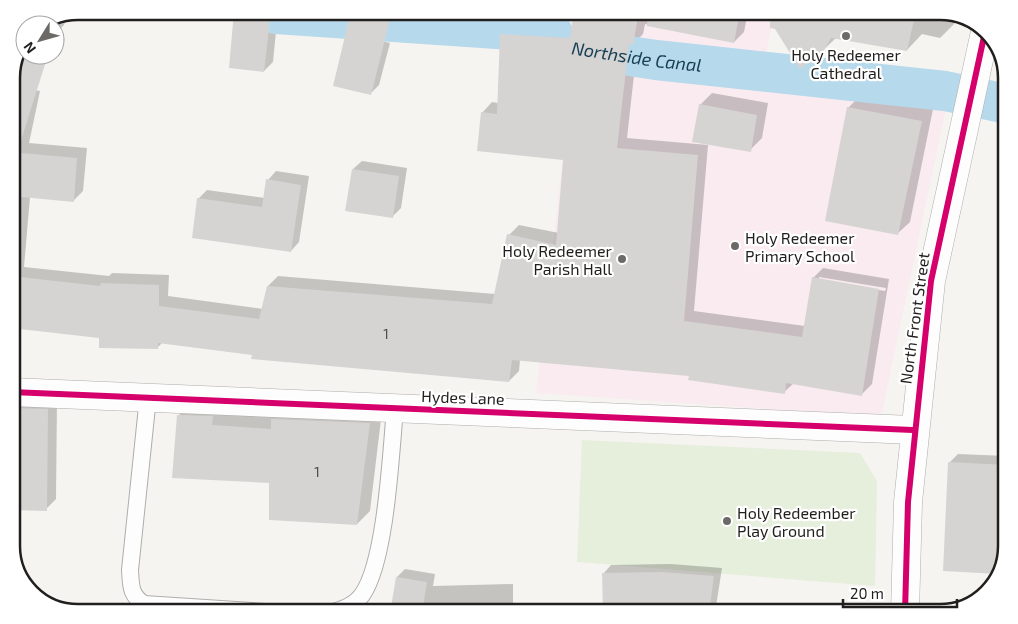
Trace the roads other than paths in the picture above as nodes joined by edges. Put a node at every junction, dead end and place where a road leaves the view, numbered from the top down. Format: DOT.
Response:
graph roads {
  1 [pos="983,40"];
  2 [pos="20,392"];
  3 [pos="148,397"];
  4 [pos="395,408"];
  5 [pos="914,430"];
  6 [pos="144,604"];
  7 [pos="354,604"];
  8 [pos="905,604"];
  1 -- 5 [label="street, North Front Street"];
  2 -- 3 [label="street, Hydes Lane"];
  3 -- 4 [label="street, Hydes Lane"];
  3 -- 6 [label="lane"];
  4 -- 5 [label="street, Hydes Lane"];
  4 -- 7 [label="lane"];
  5 -- 8 [label="street, North Front Street"];
}
